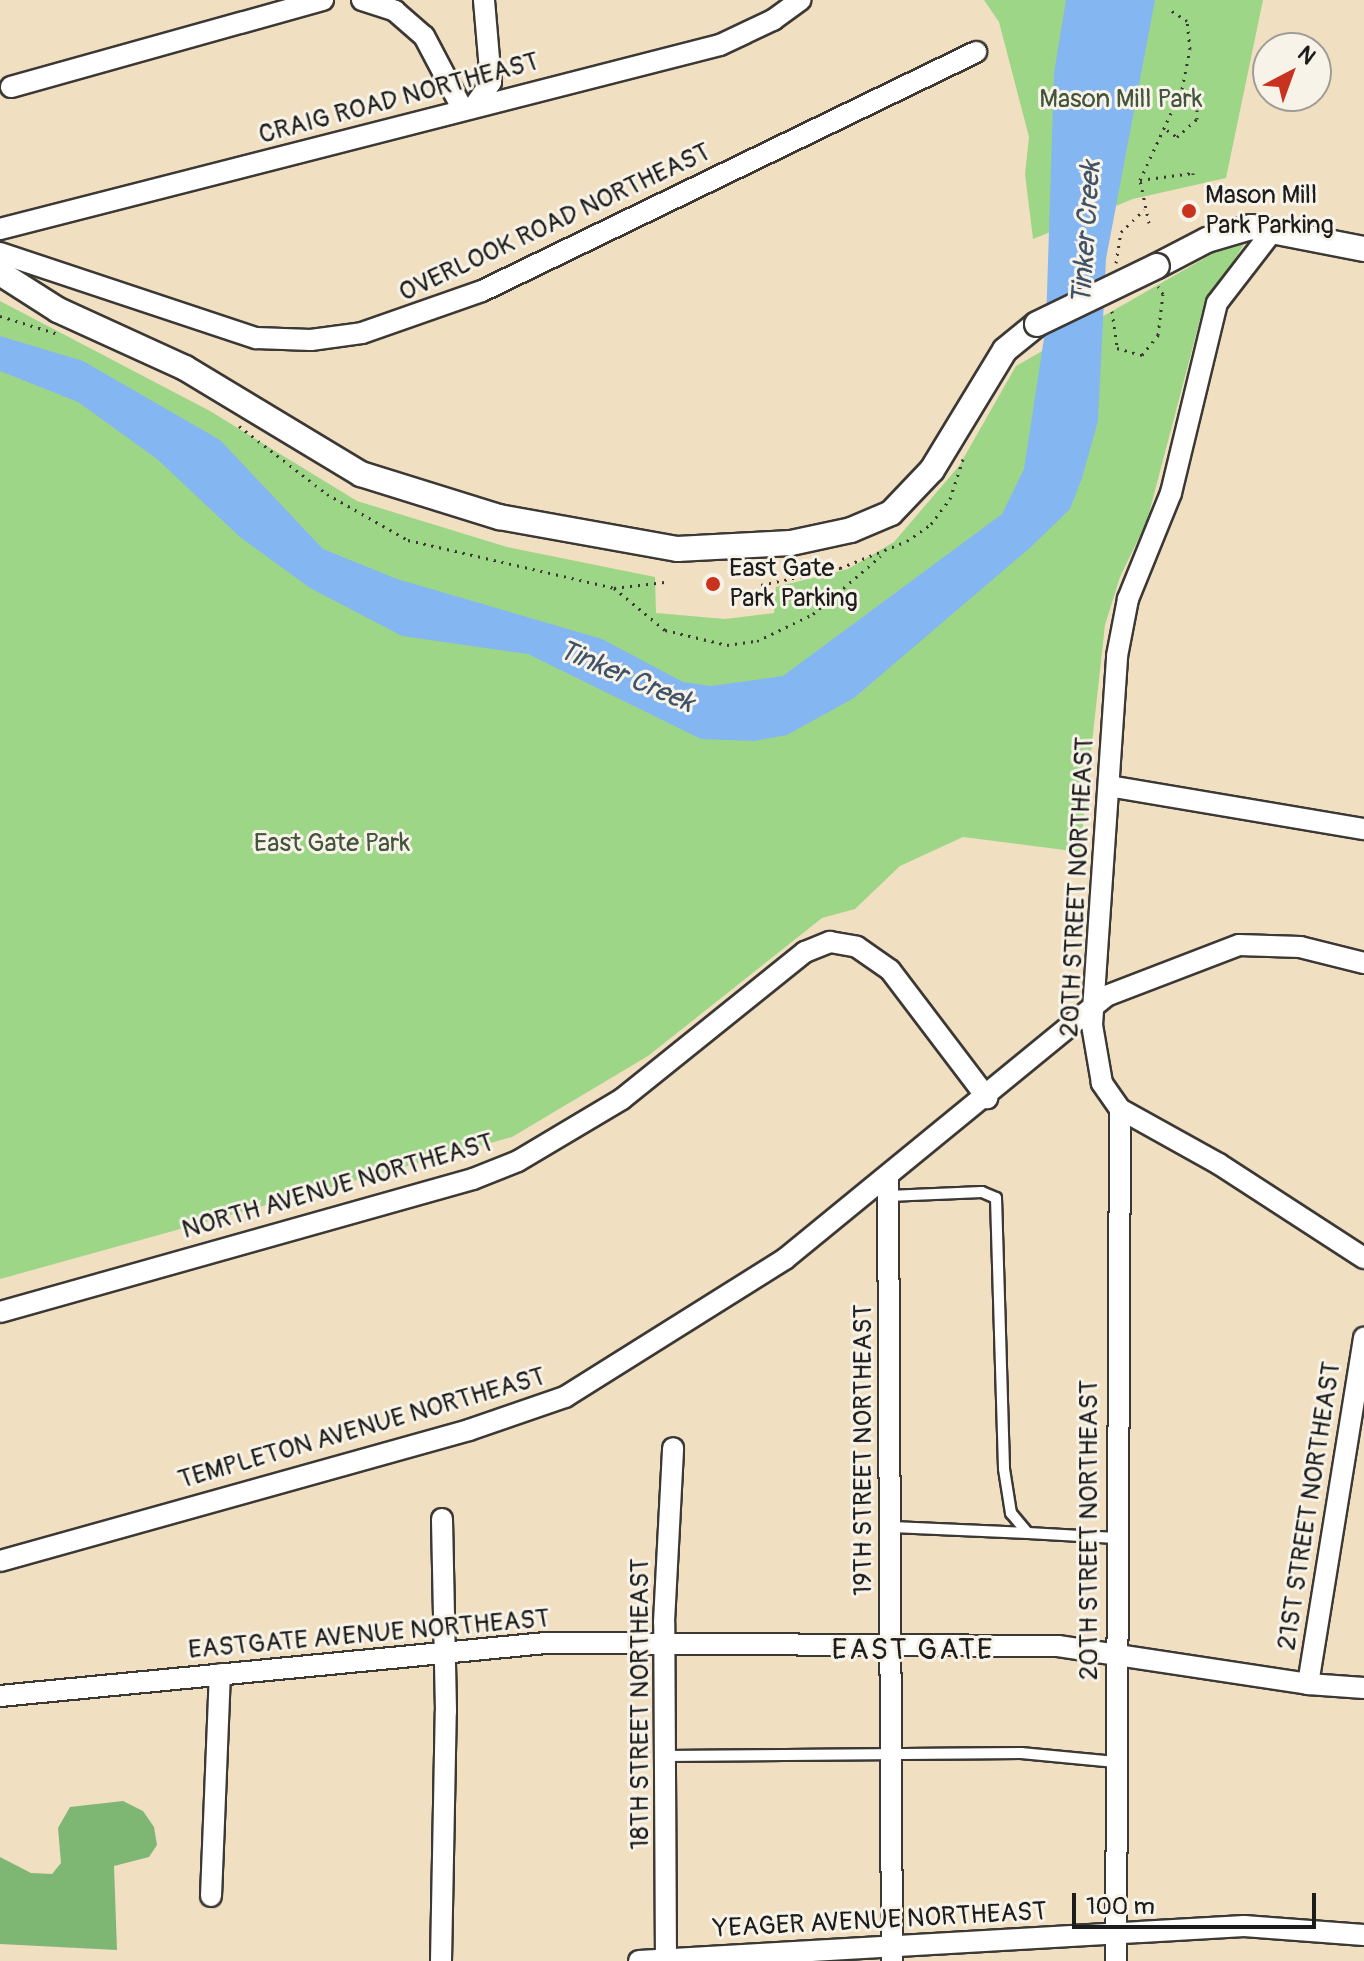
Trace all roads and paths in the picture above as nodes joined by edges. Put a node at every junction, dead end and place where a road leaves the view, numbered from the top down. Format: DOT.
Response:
graph roads {
  1 [pos="323,0"];
  2 [pos="362,0"];
  3 [pos="484,0"];
  4 [pos="801,0"];
  5 [pos="1168,8"];
  6 [pos="976,52"];
  7 [pos="11,87"];
  8 [pos="468,106"];
  9 [pos="1197,110"];
  10 [pos="1167,130"];
  11 [pos="1193,179"];
  12 [pos="1140,180"];
  13 [pos="1149,223"];
  14 [pos="0,229"];
  15 [pos="1274,229"];
  16 [pos="1364,249"];
  17 [pos="0,253"];
  18 [pos="0,273"];
  19 [pos="883,553"];
  20 [pos="614,588"];
  21 [pos="1109,786"];
  22 [pos="1364,829"];
  23 [pos="1364,963"];
  24 [pos="1093,1003"];
  25 [pos="987,1098"];
  26 [pos="1120,1109"];
  27 [pos="888,1187"];
  28 [pos="1364,1258"];
  29 [pos="0,1312"];
  30 [pos="1364,1337"];
  31 [pos="673,1448"];
  32 [pos="442,1519"];
  33 [pos="892,1527"];
  34 [pos="1028,1533"];
  35 [pos="1116,1538"];
  36 [pos="0,1561"];
  37 [pos="891,1642"];
  38 [pos="665,1644"];
  39 [pos="444,1651"];
  40 [pos="1116,1652"];
  41 [pos="220,1674"];
  42 [pos="1308,1684"];
  43 [pos="1364,1688"];
  44 [pos="0,1696"];
  45 [pos="891,1755"];
  46 [pos="667,1756"];
  47 [pos="1116,1762"];
  48 [pos="211,1896"];
  49 [pos="1116,1933"];
  50 [pos="1364,1935"];
  51 [pos="892,1954"];
  52 [pos="666,1960"];
  53 [pos="441,1961"];
  54 [pos="639,1961"];
  55 [pos="1116,1961"];
  1 -- 7 [label="street"];
  2 -- 8 [label="street"];
  3 -- 8 [label="street"];
  4 -- 8 [label="street, CRAIG ROAD NORTHEAST"];
  5 -- 10 [label="path"];
  6 -- 17 [label="street, OVERLOOK ROAD NORTHEAST"];
  8 -- 14 [label="street, CRAIG ROAD NORTHEAST"];
  9 -- 10 [label="path"];
  10 -- 12 [label="path"];
  11 -- 12 [label="path"];
  12 -- 13 [label="path"];
  15 -- 16 [label="street"];
  15 -- 18 [label="street, bridge"];
  15 -- 21 [label="street, 20TH STREET NORTHEAST"];
  19 -- 20 [label="path"];
  21 -- 22 [label="street"];
  21 -- 24 [label="street, 20TH STREET NORTHEAST"];
  23 -- 24 [label="street"];
  24 -- 25 [label="street, TEMPLETON AVENUE NORTHEAST"];
  24 -- 26 [label="street, 20TH STREET NORTHEAST"];
  25 -- 27 [label="street, TEMPLETON AVENUE NORTHEAST"];
  25 -- 29 [label="street, NORTH AVENUE NORTHEAST"];
  26 -- 28 [label="street"];
  26 -- 35 [label="street, 20TH STREET NORTHEAST"];
  27 -- 33 [label="street, 19TH STREET NORTHEAST"];
  27 -- 34 [label="lane"];
  27 -- 36 [label="street, TEMPLETON AVENUE NORTHEAST"];
  30 -- 42 [label="street, 21ST STREET NORTHEAST"];
  31 -- 38 [label="street, 18TH STREET NORTHEAST"];
  32 -- 39 [label="street"];
  33 -- 34 [label="lane"];
  33 -- 37 [label="street, 19TH STREET NORTHEAST"];
  34 -- 35 [label="lane"];
  35 -- 40 [label="street, 20TH STREET NORTHEAST"];
  37 -- 38 [label="street, EASTGATE AVENUE NORTHEAST"];
  37 -- 40 [label="street, EASTGATE AVENUE NORTHEAST"];
  37 -- 45 [label="street, 19TH STREET NORTHEAST"];
  38 -- 39 [label="street, EASTGATE AVENUE NORTHEAST"];
  38 -- 46 [label="street, 18TH STREET NORTHEAST"];
  39 -- 41 [label="street, EASTGATE AVENUE NORTHEAST"];
  39 -- 53 [label="street"];
  40 -- 42 [label="street, EASTGATE AVENUE NORTHEAST"];
  40 -- 47 [label="street, 20TH STREET NORTHEAST"];
  41 -- 44 [label="street, EASTGATE AVENUE NORTHEAST"];
  41 -- 48 [label="street"];
  42 -- 43 [label="street, EASTGATE AVENUE NORTHEAST"];
  45 -- 46 [label="lane"];
  45 -- 47 [label="lane"];
  45 -- 51 [label="street, 19TH STREET NORTHEAST"];
  46 -- 52 [label="street, 18TH STREET NORTHEAST"];
  47 -- 49 [label="street, 20TH STREET NORTHEAST"];
  49 -- 50 [label="street, YEAGER AVENUE NORTHEAST"];
  49 -- 51 [label="street, YEAGER AVENUE NORTHEAST"];
  49 -- 55 [label="street, 20TH STREET NORTHEAST"];
  51 -- 52 [label="street, YEAGER AVENUE NORTHEAST"];
  52 -- 54 [label="street, YEAGER AVENUE NORTHEAST"];
}
